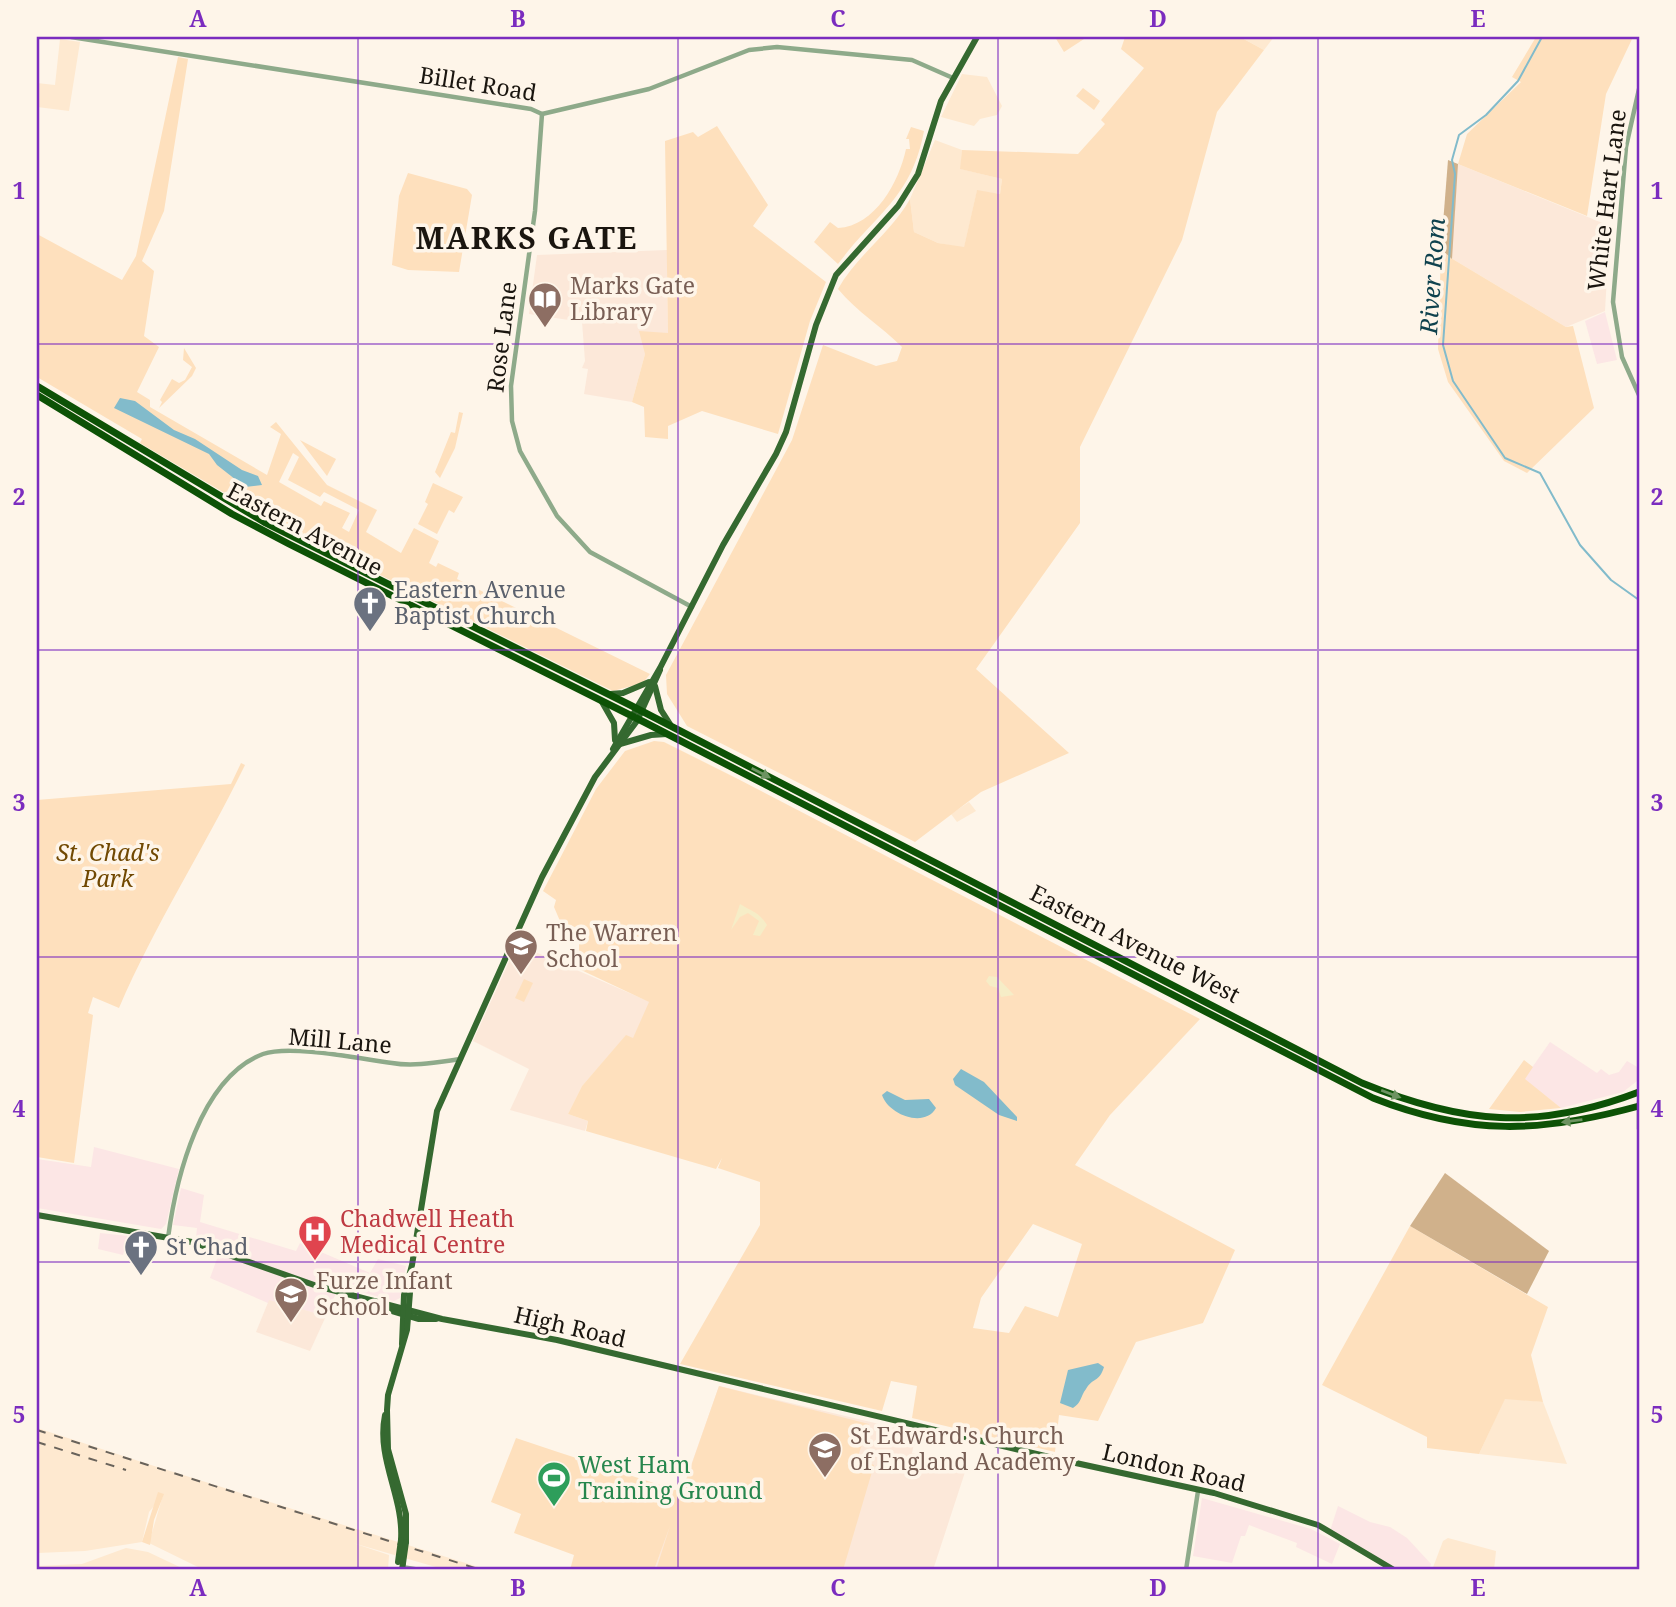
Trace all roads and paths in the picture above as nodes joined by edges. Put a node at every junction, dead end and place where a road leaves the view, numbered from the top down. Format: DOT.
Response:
graph roads {
  1 [pos="71,37"];
  2 [pos="977,37"];
  3 [pos="953,78"];
  4 [pos="1639,89"];
  5 [pos="541,114"];
  6 [pos="37,386"];
  7 [pos="37,395"];
  8 [pos="1639,395"];
  9 [pos="692,607"];
  10 [pos="498,639"];
  11 [pos="655,679"];
  12 [pos="605,693"];
  13 [pos="598,699"];
  14 [pos="637,713"];
  15 [pos="678,730"];
  16 [pos="669,735"];
  17 [pos="616,745"];
  18 [pos="729,766"];
  19 [pos="461,1059"];
  20 [pos="1639,1092"];
  21 [pos="1639,1105"];
  22 [pos="1639,1129"];
  23 [pos="37,1215"];
  24 [pos="168,1238"];
  25 [pos="406,1313"];
  26 [pos="690,1372"];
  27 [pos="1198,1491"];
  28 [pos="400,1566"];
  29 [pos="420,1570"];
  30 [pos="1186,1570"];
  31 [pos="1394,1570"];
  1 -- 5 [label="street, Billet Road"];
  2 -- 3 [label="main road"];
  3 -- 5 [label="street, Billet Road"];
  3 -- 9 [label="main road"];
  4 -- 8 [label="street, White Hart Lane"];
  5 -- 9 [label="street, Rose Lane"];
  6 -- 10 [label="highway, Eastern Avenue"];
  7 -- 13 [label="highway, Eastern Avenue"];
  9 -- 11 [label="main road"];
  10 -- 12 [label="highway, Eastern Avenue"];
  10 -- 14 [label="highway"];
  11 -- 12 [label="main road"];
  11 -- 14 [label="main road"];
  11 -- 15 [label="main road"];
  12 -- 14 [label="highway, Eastern Avenue"];
  13 -- 14 [label="highway, Eastern Avenue"];
  13 -- 17 [label="main road"];
  14 -- 15 [label="highway, Eastern Avenue West"];
  14 -- 16 [label="highway, Eastern Avenue West"];
  14 -- 17 [label="main road"];
  14 -- 18 [label="highway"];
  15 -- 20 [label="highway, Eastern Avenue West, one-way"];
  16 -- 17 [label="main road"];
  16 -- 18 [label="highway, Eastern Avenue West"];
  17 -- 19 [label="main road"];
  21 -- 18 [label="highway, Eastern Avenue West, one-way"];
  19 -- 24 [label="street, Mill Lane"];
  19 -- 25 [label="main road"];
  21 -- 22 [label="street"];
  23 -- 24 [label="main road, High Road"];
  24 -- 25 [label="main road, High Road"];
  25 -- 26 [label="main road, High Road"];
  25 -- 28 [label="main road, bridge"];
  26 -- 27 [label="main road, London Road"];
  27 -- 30 [label="street"];
  27 -- 31 [label="main road, London Road"];
  28 -- 29 [label="street"];
}
